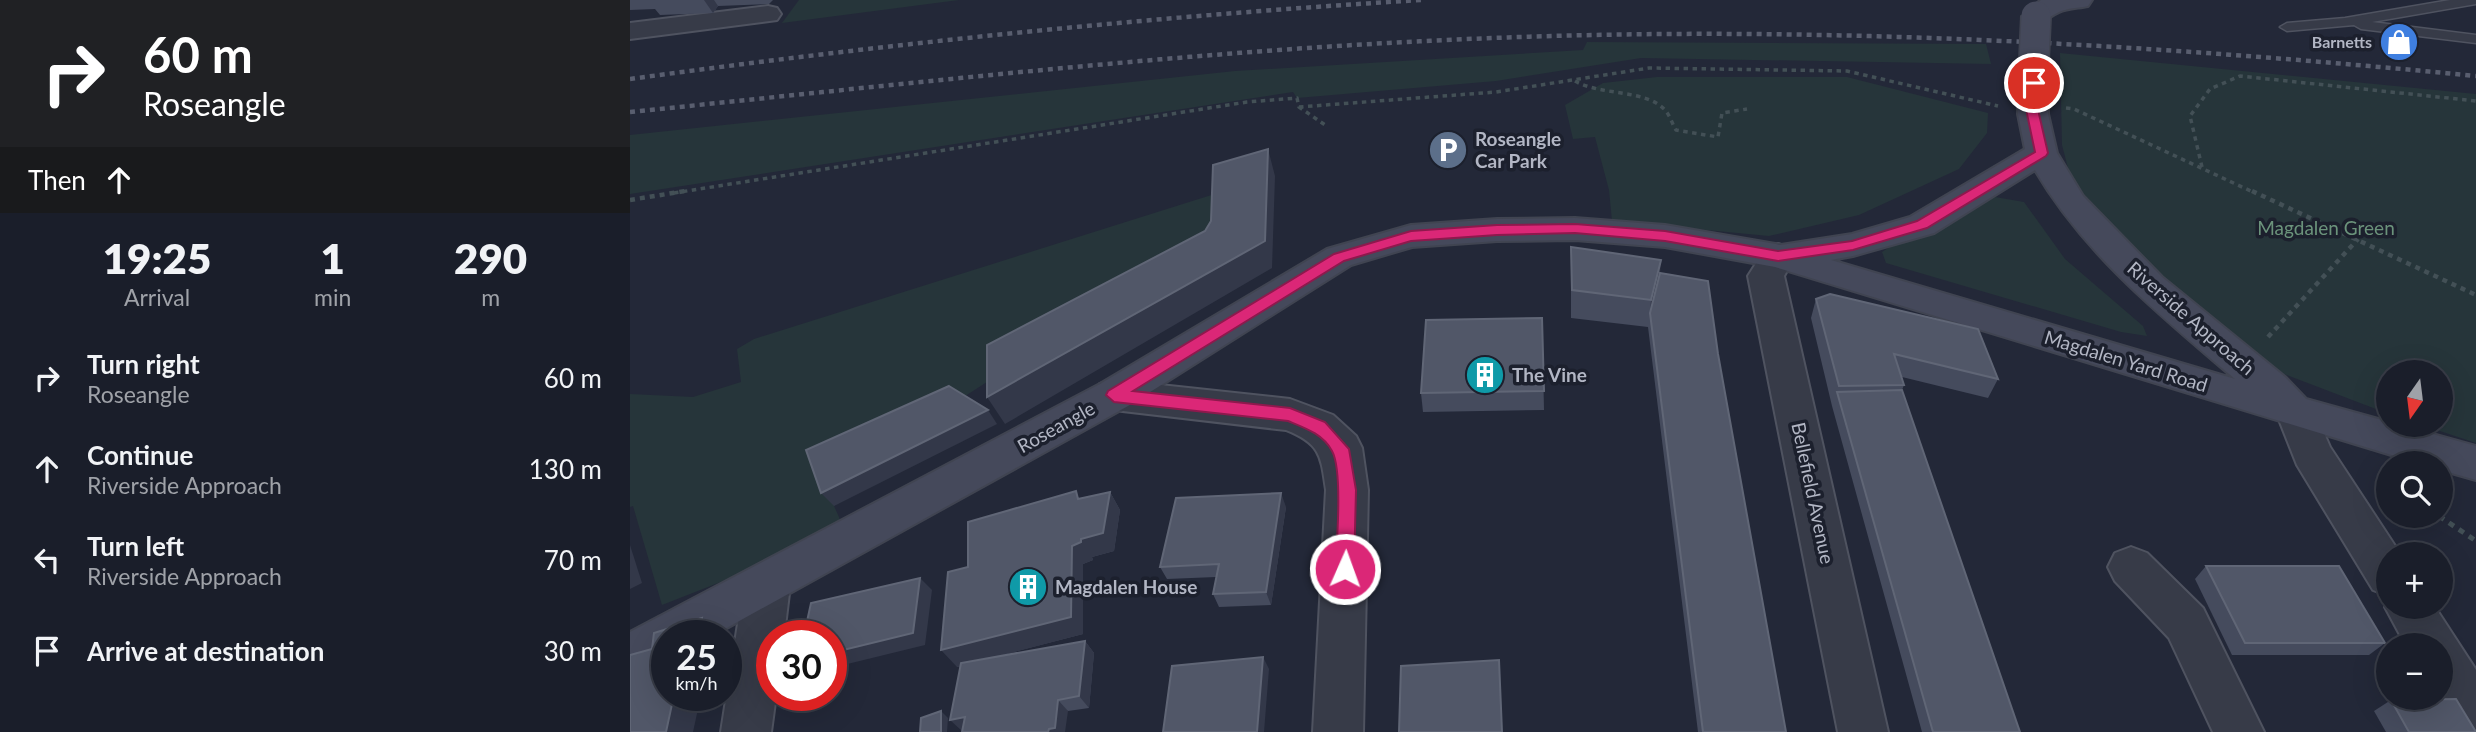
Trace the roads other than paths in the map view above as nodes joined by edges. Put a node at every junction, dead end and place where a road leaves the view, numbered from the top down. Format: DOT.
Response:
graph roads {
  1 [pos="2079,0"];
  2 [pos="2476,0"];
  3 [pos="768,13"];
  4 [pos="2345,22"];
  5 [pos="2287,27"];
  6 [pos="630,31"];
  7 [pos="2476,39"];
  8 [pos="2041,153"];
  9 [pos="1778,256"];
  10 [pos="1114,395"];
  11 [pos="2296,412"];
  12 [pos="2476,463"];
  13 [pos="2376,555"];
  14 [pos="2131,567"];
  15 [pos="767,585"];
  16 [pos="699,620"];
  17 [pos="651,645"];
  18 [pos="630,656"];
  19 [pos="2453,678"];
  20 [pos="2476,715"];
  21 [pos="746,732"];
  22 [pos="1338,732"];
  23 [pos="1863,732"];
  24 [pos="2239,732"];
  1 -- 8 [label="street, Riverside Approach, bridge"];
  2 -- 4 [label="lane"];
  3 -- 6 [label="street"];
  4 -- 5 [label="lane"];
  4 -- 7 [label="lane"];
  8 -- 9 [label="street"];
  8 -- 11 [label="street, Riverside Approach"];
  9 -- 10 [label="street, Roseangle"];
  9 -- 11 [label="street, Magdalen Yard Road"];
  9 -- 23 [label="street, Bellefield Avenue"];
  10 -- 15 [label="street, Roseangle"];
  10 -- 22 [label="street"];
  11 -- 12 [label="street, Magdalen Yard Road"];
  11 -- 13 [label="street"];
  14 -- 24 [label="street"];
  15 -- 16 [label="street, Roseangle"];
  15 -- 21 [label="street"];
  17 -- 18 [label="street, Roseangle"];
  19 -- 20 [label="street"];
}
